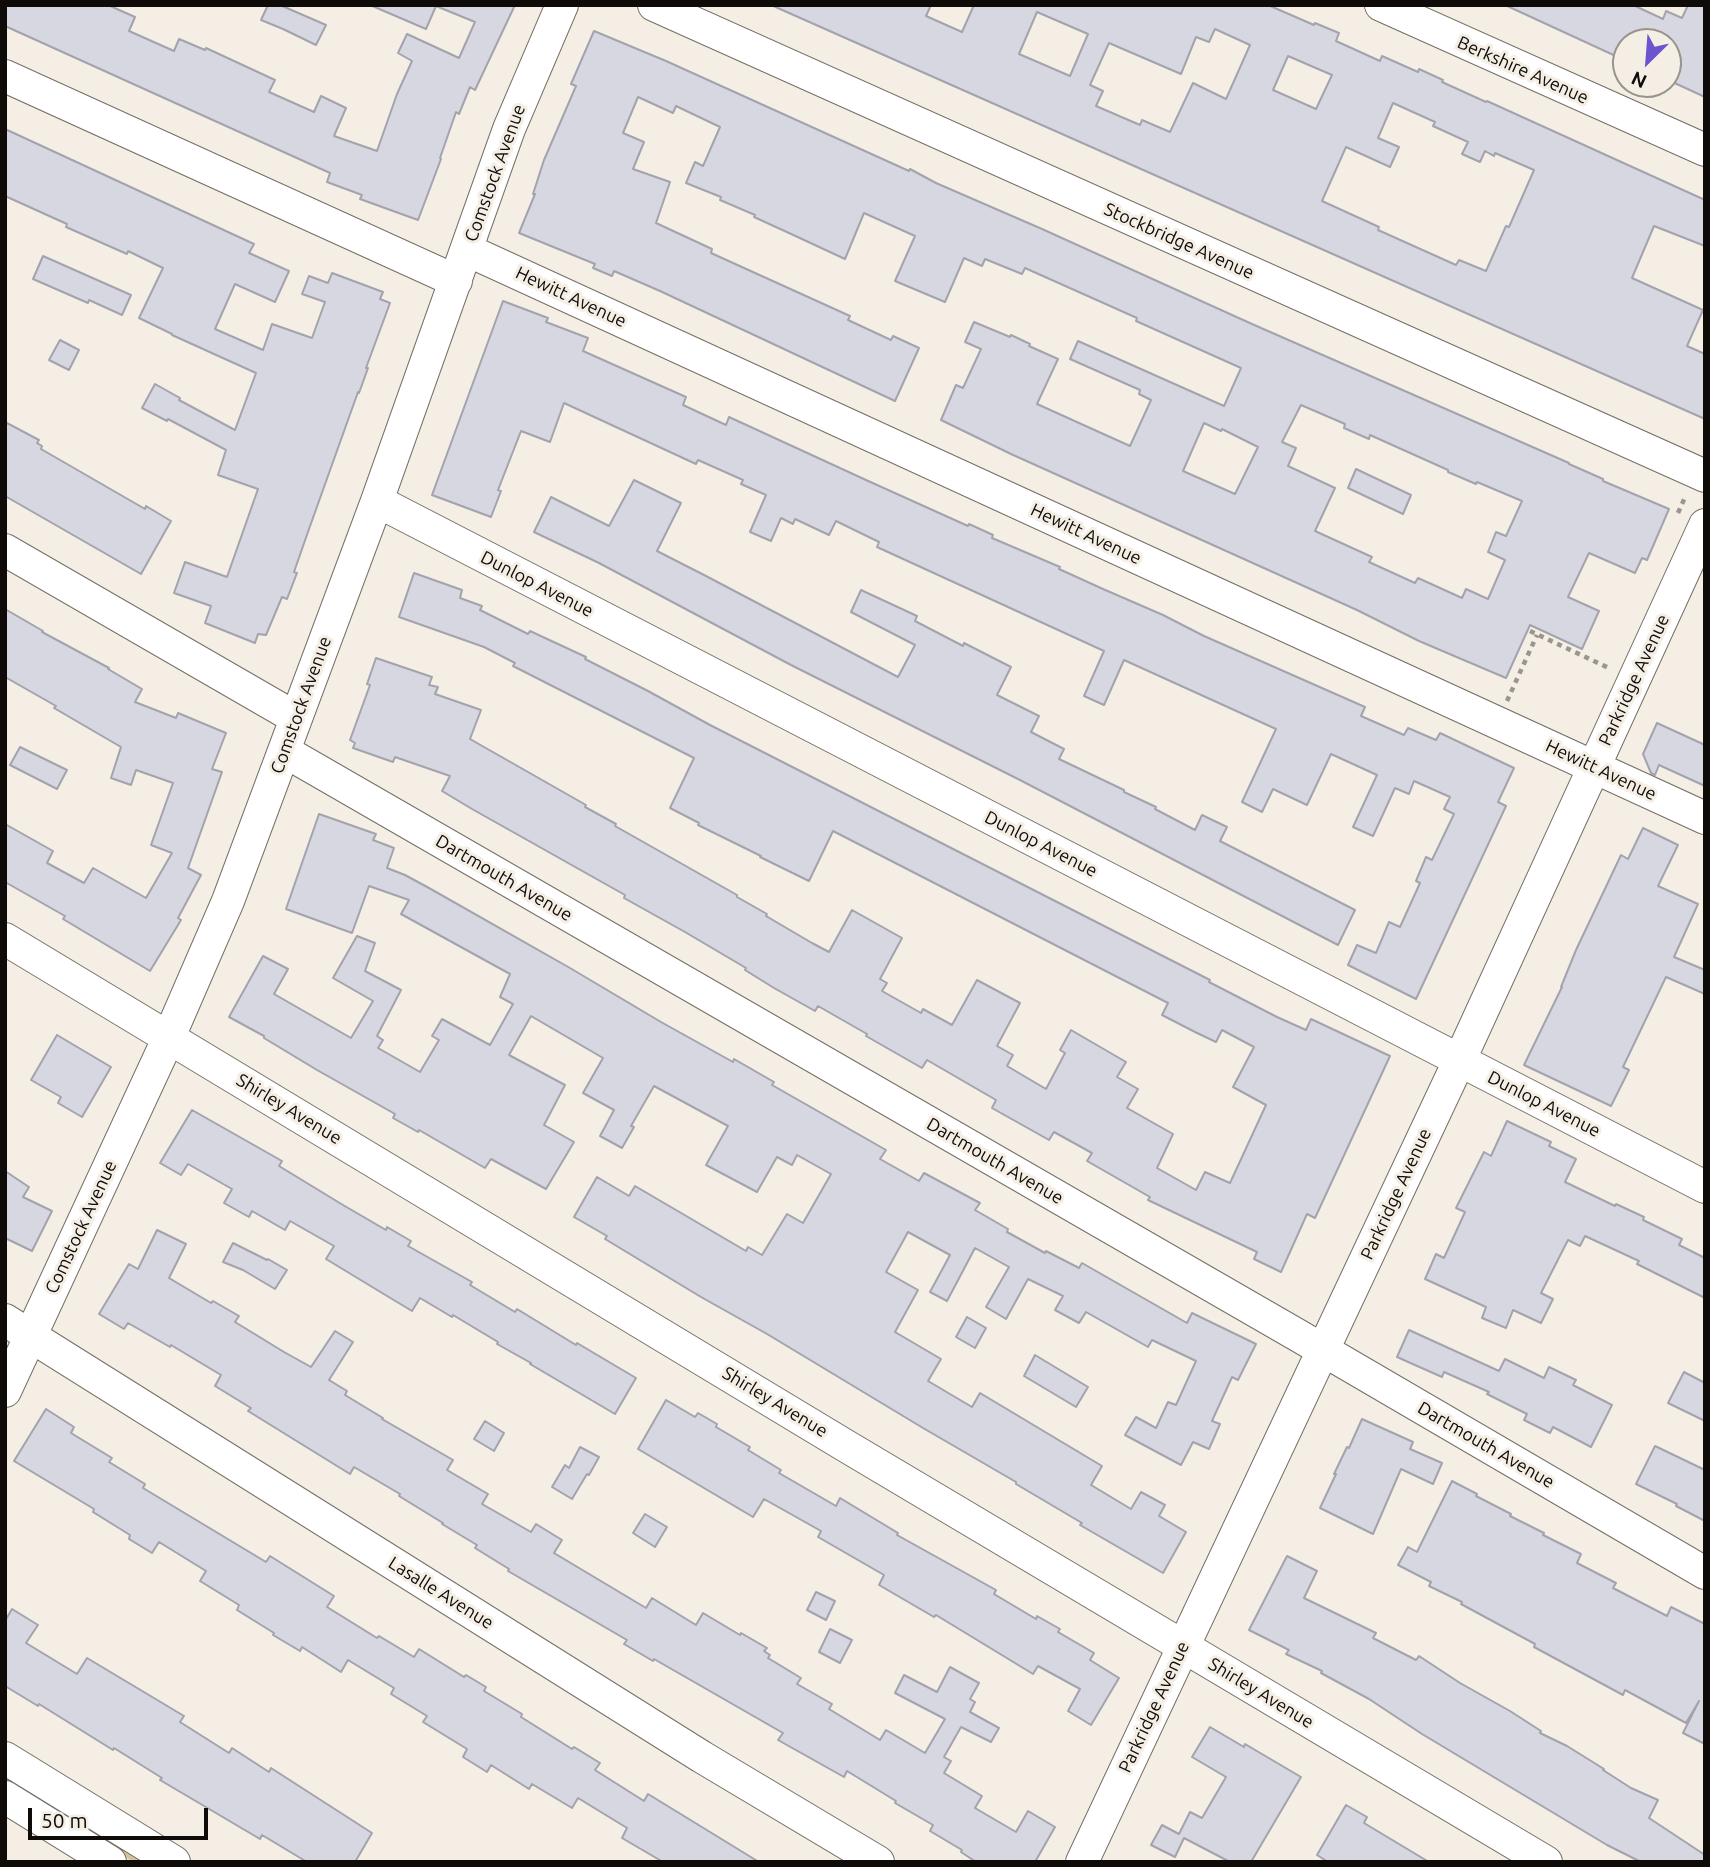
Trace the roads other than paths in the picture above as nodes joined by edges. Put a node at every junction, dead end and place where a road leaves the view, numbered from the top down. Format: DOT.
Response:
graph roads {
  1 [pos="562,5"];
  2 [pos="654,5"];
  3 [pos="1381,5"];
  4 [pos="5,75"];
  5 [pos="1705,150"];
  6 [pos="467,250"];
  7 [pos="456,281"];
  8 [pos="1705,476"];
  9 [pos="377,501"];
  10 [pos="1705,525"];
  11 [pos="5,550"];
  12 [pos="296,718"];
  13 [pos="284,751"];
  14 [pos="1594,767"];
  15 [pos="1705,818"];
  16 [pos="5,939"];
  17 [pos="169,1037"];
  18 [pos="1459,1061"];
  19 [pos="1705,1187"];
  20 [pos="18,1328"];
  21 [pos="1322,1350"];
  22 [pos="5,1391"];
  23 [pos="1705,1573"];
  24 [pos="1183,1646"];
  25 [pos="5,1758"];
  26 [pos="5,1797"];
  27 [pos="110,1862"];
  28 [pos="174,1862"];
  29 [pos="878,1862"];
  30 [pos="1082,1862"];
  31 [pos="1546,1862"];
  1 -- 6 [label="street, Comstock Avenue"];
  2 -- 8 [label="street, Stockbridge Avenue"];
  3 -- 5 [label="street, Berkshire Avenue"];
  4 -- 7 [label="street"];
  6 -- 7 [label="street, Comstock Avenue"];
  6 -- 14 [label="street, Hewitt Avenue"];
  7 -- 9 [label="street, Comstock Avenue"];
  9 -- 12 [label="street, Comstock Avenue"];
  9 -- 18 [label="street, Dunlop Avenue"];
  10 -- 14 [label="street, Parkridge Avenue"];
  11 -- 12 [label="street"];
  12 -- 13 [label="street, Comstock Avenue"];
  13 -- 17 [label="street, Comstock Avenue"];
  13 -- 21 [label="street, Dartmouth Avenue"];
  14 -- 15 [label="street, Hewitt Avenue"];
  14 -- 18 [label="street, Parkridge Avenue"];
  16 -- 17 [label="street, Shirley Avenue"];
  17 -- 20 [label="street, Comstock Avenue"];
  17 -- 24 [label="street, Shirley Avenue"];
  18 -- 19 [label="street, Dunlop Avenue"];
  18 -- 21 [label="street, Parkridge Avenue"];
  20 -- 22 [label="street, Comstock Avenue"];
  20 -- 29 [label="street, Lasalle Avenue"];
  21 -- 23 [label="street, Dartmouth Avenue"];
  21 -- 24 [label="street, Parkridge Avenue"];
  24 -- 30 [label="street, Parkridge Avenue"];
  24 -- 31 [label="street, Shirley Avenue"];
  25 -- 28 [label="street"];
  26 -- 27 [label="street"];
}
